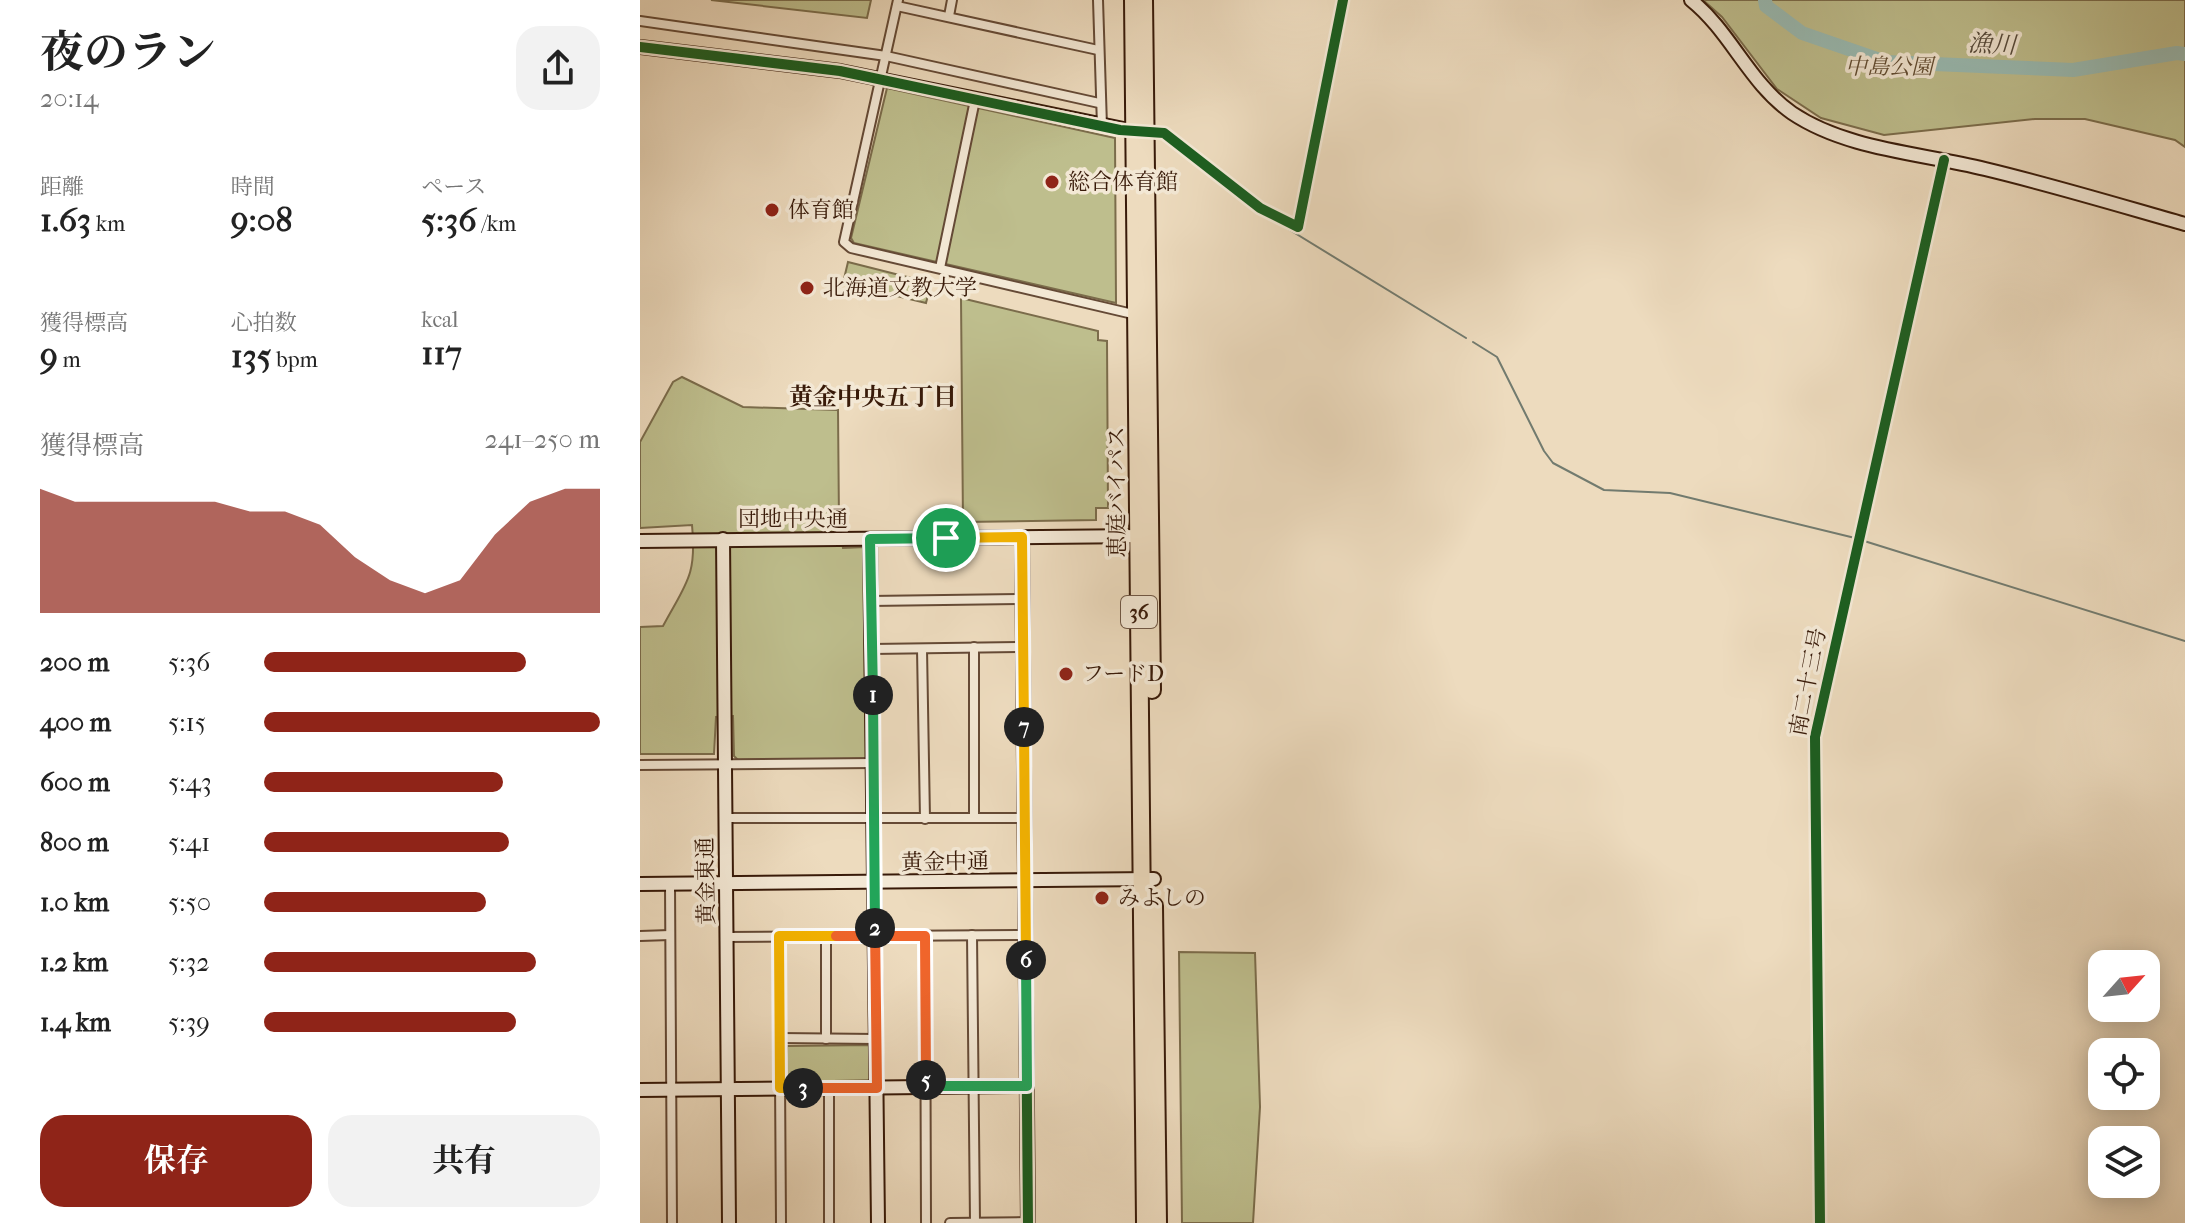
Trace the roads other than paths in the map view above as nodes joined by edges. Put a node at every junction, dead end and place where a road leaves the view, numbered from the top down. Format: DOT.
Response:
graph roads {
  1 [pos="952,0"];
  2 [pos="1098,0"];
  3 [pos="1133,0"];
  4 [pos="1144,0"];
  5 [pos="1343,0"];
  6 [pos="1691,0"];
  7 [pos="898,3"];
  8 [pos="949,16"];
  9 [pos="640,21"];
  10 [pos="640,47"];
  11 [pos="1098,50"];
  12 [pos="886,56"];
  13 [pos="881,81"];
  14 [pos="975,100"];
  15 [pos="1099,103"];
  16 [pos="1102,127"];
  17 [pos="1140,133"];
  18 [pos="1944,160"];
  19 [pos="2185,224"];
  20 [pos="940,268"];
  21 [pos="1137,315"];
  22 [pos="1145,536"];
  23 [pos="1022,537"];
  24 [pos="723,539"];
  25 [pos="870,539"];
  26 [pos="640,541"];
  27 [pos="1023,599"];
  28 [pos="870,601"];
  29 [pos="974,647"];
  30 [pos="1023,647"];
  31 [pos="872,649"];
  32 [pos="922,649"];
  33 [pos="725,763"];
  34 [pos="873,763"];
  35 [pos="640,765"];
  36 [pos="725,818"];
  37 [pos="974,818"];
  38 [pos="1025,818"];
  39 [pos="925,819"];
  40 [pos="875,820"];
  41 [pos="1148,879"];
  42 [pos="1025,881"];
  43 [pos="875,882"];
  44 [pos="640,884"];
  45 [pos="670,884"];
  46 [pos="726,884"];
  47 [pos="670,935"];
  48 [pos="972,935"];
  49 [pos="1026,935"];
  50 [pos="640,936"];
  51 [pos="779,936"];
  52 [pos="826,936"];
  53 [pos="925,936"];
  54 [pos="726,937"];
  55 [pos="876,937"];
  56 [pos="779,1038"];
  57 [pos="826,1039"];
  58 [pos="876,1039"];
  59 [pos="926,1086"];
  60 [pos="974,1086"];
  61 [pos="1027,1086"];
  62 [pos="780,1088"];
  63 [pos="829,1088"];
  64 [pos="877,1088"];
  65 [pos="640,1090"];
  66 [pos="670,1090"];
  67 [pos="728,1090"];
  68 [pos="975,1222"];
  69 [pos="672,1223"];
  70 [pos="729,1223"];
  71 [pos="781,1223"];
  72 [pos="829,1223"];
  73 [pos="878,1223"];
  74 [pos="926,1223"];
  75 [pos="950,1223"];
  76 [pos="1028,1223"];
  77 [pos="1145,1223"];
  78 [pos="1158,1223"];
  79 [pos="1820,1223"];
  1 -- 8 [label="street"];
  2 -- 11 [label="street"];
  3 -- 17 [label="highway, 恵庭バイパス / 36"];
  4 -- 17 [label="highway, 恵庭バイパス / 36"];
  5 -- 17 [label="street"];
  6 -- 18 [label="street"];
  7 -- 8 [label="street"];
  7 -- 12 [label="street"];
  8 -- 11 [label="street"];
  9 -- 12 [label="street"];
  10 -- 13 [label="street"];
  11 -- 15 [label="street"];
  12 -- 13 [label="street"];
  12 -- 15 [label="street"];
  13 -- 14 [label="street"];
  13 -- 20 [label="street"];
  14 -- 16 [label="street"];
  14 -- 20 [label="street"];
  15 -- 16 [label="street"];
  16 -- 17 [label="street"];
  17 -- 21 [label="highway, 恵庭バイパス / 36"];
  17 -- 22 [label="highway, 恵庭バイパス / 36"];
  18 -- 19 [label="street"];
  18 -- 79 [label="street, 南二十三号"];
  20 -- 21 [label="street"];
  21 -- 22 [label="highway, 恵庭バイパス / 36"];
  22 -- 23 [label="street, 団地中央通"];
  22 -- 41 [label="highway, 恵庭バイパス / 36"];
  23 -- 25 [label="street, 団地中央通"];
  23 -- 27 [label="street"];
  24 -- 25 [label="street, 団地中央通"];
  24 -- 26 [label="street, 団地中央通"];
  24 -- 33 [label="street, 黄金東通"];
  25 -- 28 [label="street"];
  27 -- 28 [label="street"];
  27 -- 30 [label="street"];
  28 -- 31 [label="street"];
  29 -- 30 [label="street"];
  29 -- 32 [label="street"];
  29 -- 37 [label="street"];
  30 -- 38 [label="street"];
  31 -- 32 [label="street"];
  31 -- 34 [label="street"];
  32 -- 39 [label="street"];
  33 -- 34 [label="street"];
  33 -- 35 [label="street"];
  33 -- 36 [label="street, 黄金東通"];
  34 -- 40 [label="street"];
  36 -- 40 [label="street"];
  36 -- 46 [label="street, 黄金東通"];
  37 -- 38 [label="street"];
  37 -- 39 [label="street"];
  38 -- 42 [label="street"];
  39 -- 40 [label="street"];
  40 -- 43 [label="street"];
  41 -- 42 [label="street, 黄金中通"];
  41 -- 77 [label="highway, 恵庭バイパス / 36"];
  41 -- 78 [label="highway, 恵庭バイパス / 36"];
  42 -- 43 [label="street, 黄金中通"];
  42 -- 49 [label="street"];
  43 -- 46 [label="street, 黄金中通"];
  43 -- 55 [label="street"];
  44 -- 45 [label="street, 黄金中通"];
  45 -- 46 [label="street, 黄金中通"];
  45 -- 47 [label="street"];
  46 -- 54 [label="street, 黄金東通"];
  47 -- 50 [label="street"];
  47 -- 66 [label="street"];
  48 -- 49 [label="street"];
  48 -- 53 [label="street"];
  48 -- 60 [label="street"];
  49 -- 61 [label="street"];
  51 -- 52 [label="street"];
  51 -- 54 [label="street"];
  51 -- 56 [label="street"];
  52 -- 55 [label="street"];
  52 -- 57 [label="street"];
  53 -- 55 [label="street"];
  53 -- 59 [label="street"];
  54 -- 67 [label="street, 黄金東通"];
  55 -- 58 [label="street"];
  56 -- 57 [label="street"];
  56 -- 62 [label="street"];
  57 -- 58 [label="street"];
  58 -- 64 [label="street"];
  59 -- 60 [label="street"];
  59 -- 64 [label="street"];
  59 -- 74 [label="street"];
  60 -- 61 [label="street"];
  60 -- 68 [label="street"];
  61 -- 76 [label="street"];
  62 -- 63 [label="street"];
  62 -- 67 [label="street"];
  62 -- 71 [label="street"];
  63 -- 64 [label="street"];
  63 -- 72 [label="street"];
  64 -- 73 [label="street"];
  65 -- 66 [label="street"];
  66 -- 67 [label="street"];
  66 -- 69 [label="street"];
  67 -- 70 [label="street, 黄金東通"];
  68 -- 75 [label="street"];
  68 -- 76 [label="street"];
}
